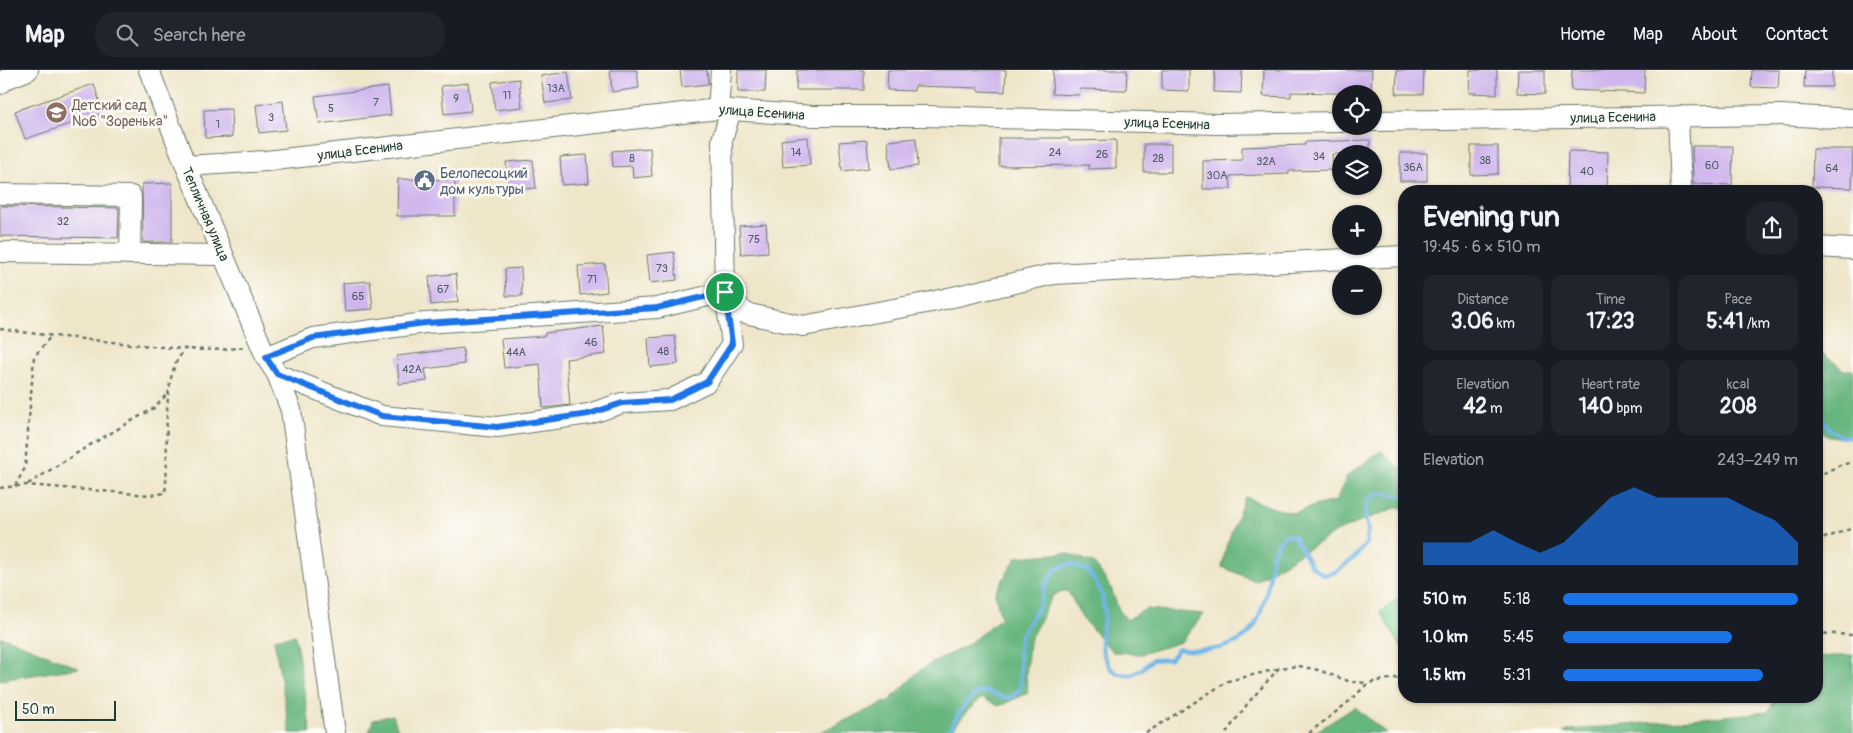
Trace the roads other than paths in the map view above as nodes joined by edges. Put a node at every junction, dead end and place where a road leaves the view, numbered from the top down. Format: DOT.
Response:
graph roads {
  1 [pos="28,70"];
  2 [pos="149,70"];
  3 [pos="721,70"];
  4 [pos="0,83"];
  5 [pos="724,109"];
  6 [pos="1678,116"];
  7 [pos="1853,119"];
  8 [pos="1332,122"];
  9 [pos="1382,122"];
  10 [pos="186,166"];
  11 [pos="1682,185"];
  12 [pos="0,194"];
  13 [pos="1823,247"];
  14 [pos="1853,248"];
  15 [pos="0,252"];
  16 [pos="130,254"];
  17 [pos="223,255"];
  18 [pos="1398,256"];
  19 [pos="725,292"];
  20 [pos="268,358"];
  21 [pos="335,733"];
  1 -- 4 [label="street"];
  2 -- 10 [label="street, Тепличная улица"];
  3 -- 5 [label="street"];
  5 -- 8 [label="street, улица Есенина"];
  5 -- 10 [label="street, улица Есенина"];
  5 -- 19 [label="street"];
  6 -- 7 [label="street, улица Есенина"];
  6 -- 9 [label="street, улица Есенина"];
  6 -- 11 [label="street"];
  10 -- 17 [label="street, Тепличная улица"];
  12 -- 16 [label="street"];
  13 -- 14 [label="street"];
  15 -- 16 [label="street"];
  16 -- 17 [label="street"];
  17 -- 20 [label="street, Тепличная улица"];
  18 -- 19 [label="street"];
  19 -- 20 [label="street"];
  19 -- 20 [label="street"];
  20 -- 21 [label="street, Тепличная улица"];
}
